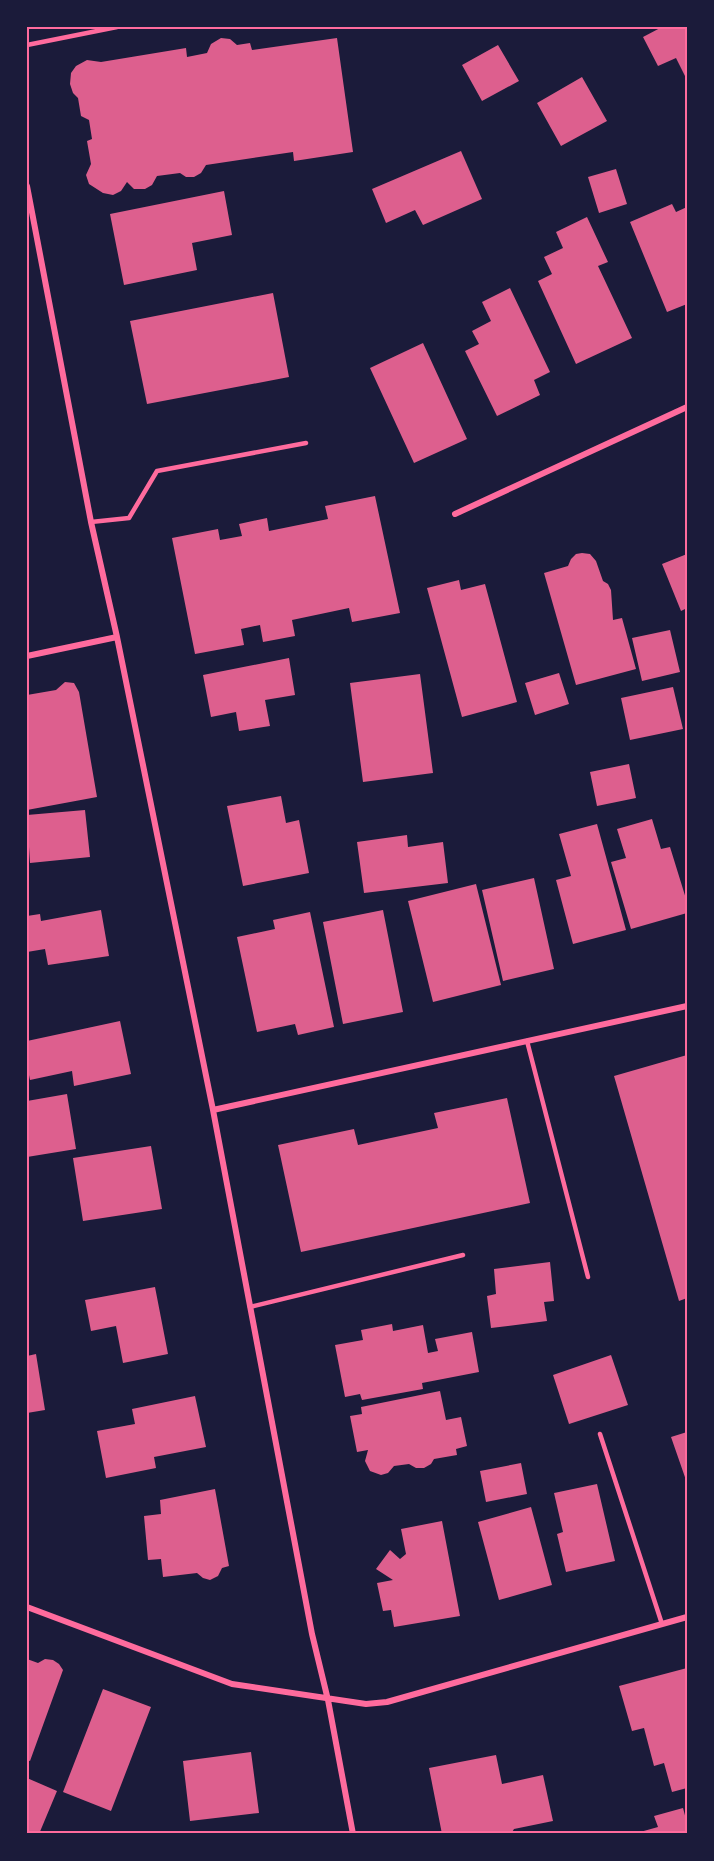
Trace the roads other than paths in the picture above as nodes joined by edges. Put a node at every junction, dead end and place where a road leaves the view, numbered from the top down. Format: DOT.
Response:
graph roads {
  1 [pos="117,27"];
  2 [pos="27,45"];
  3 [pos="27,186"];
  4 [pos="29,207"];
  5 [pos="687,407"];
  6 [pos="306,442"];
  7 [pos="455,514"];
  8 [pos="91,522"];
  9 [pos="117,637"];
  10 [pos="27,656"];
  11 [pos="687,1006"];
  12 [pos="528,1041"];
  13 [pos="213,1110"];
  14 [pos="463,1255"];
  15 [pos="588,1277"];
  16 [pos="250,1307"];
  17 [pos="600,1434"];
  18 [pos="27,1606"];
  19 [pos="687,1617"];
  20 [pos="662,1624"];
  21 [pos="328,1700"];
  22 [pos="353,1834"];
  1 -- 2 [label="lane"];
  3 -- 4 [label="street"];
  4 -- 8 [label="street"];
  5 -- 7 [label="street"];
  6 -- 8 [label="lane"];
  8 -- 9 [label="street"];
  9 -- 10 [label="street"];
  9 -- 13 [label="street"];
  11 -- 12 [label="street"];
  12 -- 13 [label="street"];
  12 -- 15 [label="lane"];
  13 -- 16 [label="street"];
  14 -- 16 [label="lane"];
  16 -- 21 [label="street"];
  17 -- 20 [label="lane"];
  18 -- 21 [label="street"];
  19 -- 20 [label="street"];
  20 -- 21 [label="street"];
  21 -- 22 [label="street"];
}
